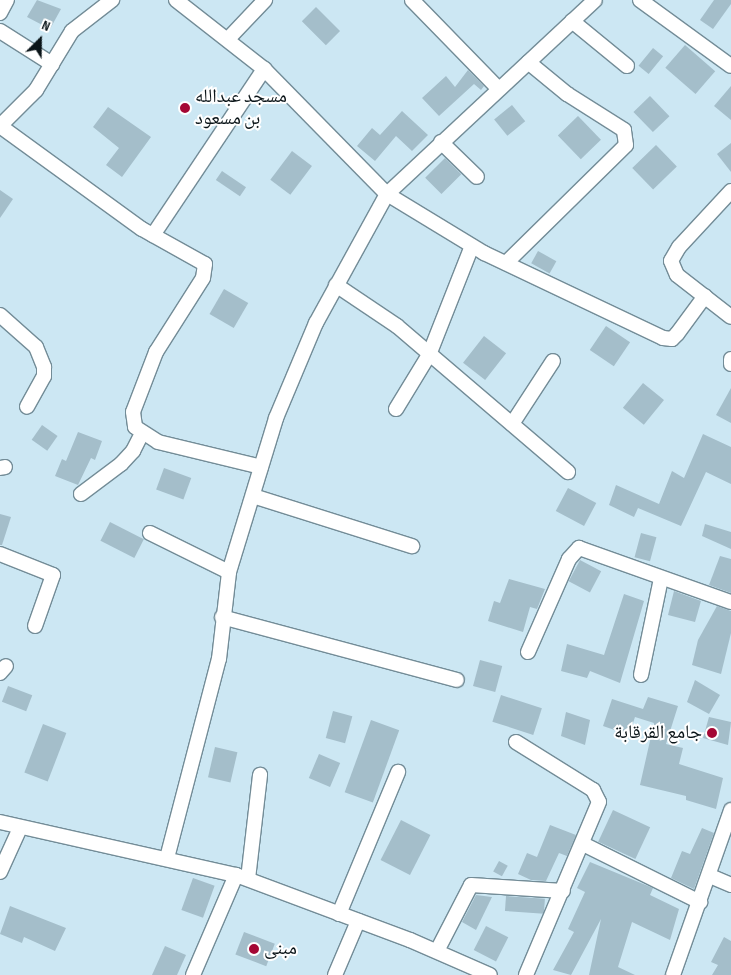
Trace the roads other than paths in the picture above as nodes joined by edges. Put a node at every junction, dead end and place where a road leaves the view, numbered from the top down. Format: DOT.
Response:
graph roads {
  1 [pos="7,0"];
  2 [pos="112,0"];
  3 [pos="176,0"];
  4 [pos="265,0"];
  5 [pos="412,0"];
  6 [pos="595,0"];
  7 [pos="640,0"];
  8 [pos="0,13"];
  9 [pos="572,21"];
  10 [pos="0,31"];
  11 [pos="228,39"];
  12 [pos="528,62"];
  13 [pos="52,64"];
  14 [pos="628,66"];
  15 [pos="731,66"];
  16 [pos="264,69"];
  17 [pos="498,88"];
  18 [pos="0,126"];
  19 [pos="441,142"];
  20 [pos="477,177"];
  21 [pos="731,191"];
  22 [pos="386,194"];
  23 [pos="153,235"];
  24 [pos="472,246"];
  25 [pos="506,263"];
  26 [pos="336,285"];
  27 [pos="704,296"];
  28 [pos="0,315"];
  29 [pos="731,317"];
  30 [pos="429,355"];
  31 [pos="731,359"];
  32 [pos="553,361"];
  33 [pos="731,364"];
  34 [pos="27,407"];
  35 [pos="396,409"];
  36 [pos="512,424"];
  37 [pos="142,433"];
  38 [pos="261,467"];
  39 [pos="568,472"];
  40 [pos="80,494"];
  41 [pos="253,496"];
  42 [pos="150,533"];
  43 [pos="412,546"];
  44 [pos="0,554"];
  45 [pos="229,572"];
  46 [pos="661,578"];
  47 [pos="731,602"];
  48 [pos="222,618"];
  49 [pos="35,626"];
  50 [pos="528,652"];
  51 [pos="641,675"];
  52 [pos="457,680"];
  53 [pos="516,742"];
  54 [pos="398,772"];
  55 [pos="260,776"];
  56 [pos="731,810"];
  57 [pos="0,822"];
  58 [pos="20,828"];
  59 [pos="583,844"];
  60 [pos="167,858"];
  61 [pos="0,872"];
  62 [pos="710,876"];
  63 [pos="242,877"];
  64 [pos="731,885"];
  65 [pos="563,892"];
  66 [pos="700,902"];
  67 [pos="339,914"];
  68 [pos="358,921"];
  69 [pos="437,951"];
  70 [pos="193,975"];
  71 [pos="335,975"];
  72 [pos="490,975"];
  73 [pos="526,975"];
  74 [pos="673,975"];
  1 -- 8 [label="street"];
  2 -- 13 [label="street"];
  3 -- 11 [label="street"];
  4 -- 11 [label="street"];
  5 -- 17 [label="street"];
  6 -- 9 [label="street"];
  7 -- 15 [label="street"];
  9 -- 12 [label="street"];
  9 -- 14 [label="street"];
  10 -- 13 [label="street"];
  11 -- 16 [label="street"];
  12 -- 17 [label="street"];
  12 -- 25 [label="street"];
  13 -- 18 [label="street"];
  16 -- 22 [label="street"];
  16 -- 23 [label="street"];
  17 -- 19 [label="street"];
  18 -- 23 [label="street"];
  19 -- 20 [label="street"];
  19 -- 22 [label="street"];
  21 -- 27 [label="street"];
  22 -- 24 [label="street"];
  22 -- 26 [label="street"];
  23 -- 37 [label="street"];
  24 -- 25 [label="street"];
  24 -- 30 [label="street"];
  25 -- 27 [label="street"];
  26 -- 30 [label="street"];
  26 -- 38 [label="street"];
  27 -- 29 [label="street"];
  28 -- 34 [label="street"];
  30 -- 35 [label="street"];
  30 -- 36 [label="street"];
  31 -- 33 [label="street"];
  32 -- 36 [label="street"];
  36 -- 39 [label="street"];
  37 -- 38 [label="street"];
  37 -- 40 [label="street"];
  38 -- 41 [label="street"];
  41 -- 43 [label="street"];
  41 -- 45 [label="street"];
  42 -- 45 [label="street"];
  44 -- 49 [label="street"];
  45 -- 48 [label="street"];
  46 -- 47 [label="street"];
  46 -- 50 [label="street"];
  46 -- 51 [label="street"];
  48 -- 52 [label="street"];
  48 -- 60 [label="street"];
  53 -- 59 [label="street"];
  54 -- 67 [label="street"];
  55 -- 63 [label="street"];
  56 -- 62 [label="street"];
  57 -- 58 [label="street"];
  58 -- 60 [label="street"];
  58 -- 61 [label="street"];
  59 -- 65 [label="street"];
  59 -- 66 [label="street"];
  60 -- 63 [label="street"];
  62 -- 64 [label="street"];
  62 -- 66 [label="street"];
  63 -- 67 [label="street"];
  63 -- 70 [label="street"];
  65 -- 69 [label="street"];
  65 -- 73 [label="street"];
  66 -- 74 [label="street"];
  67 -- 68 [label="street"];
  68 -- 69 [label="street"];
  68 -- 71 [label="street"];
  69 -- 72 [label="street"];
}
